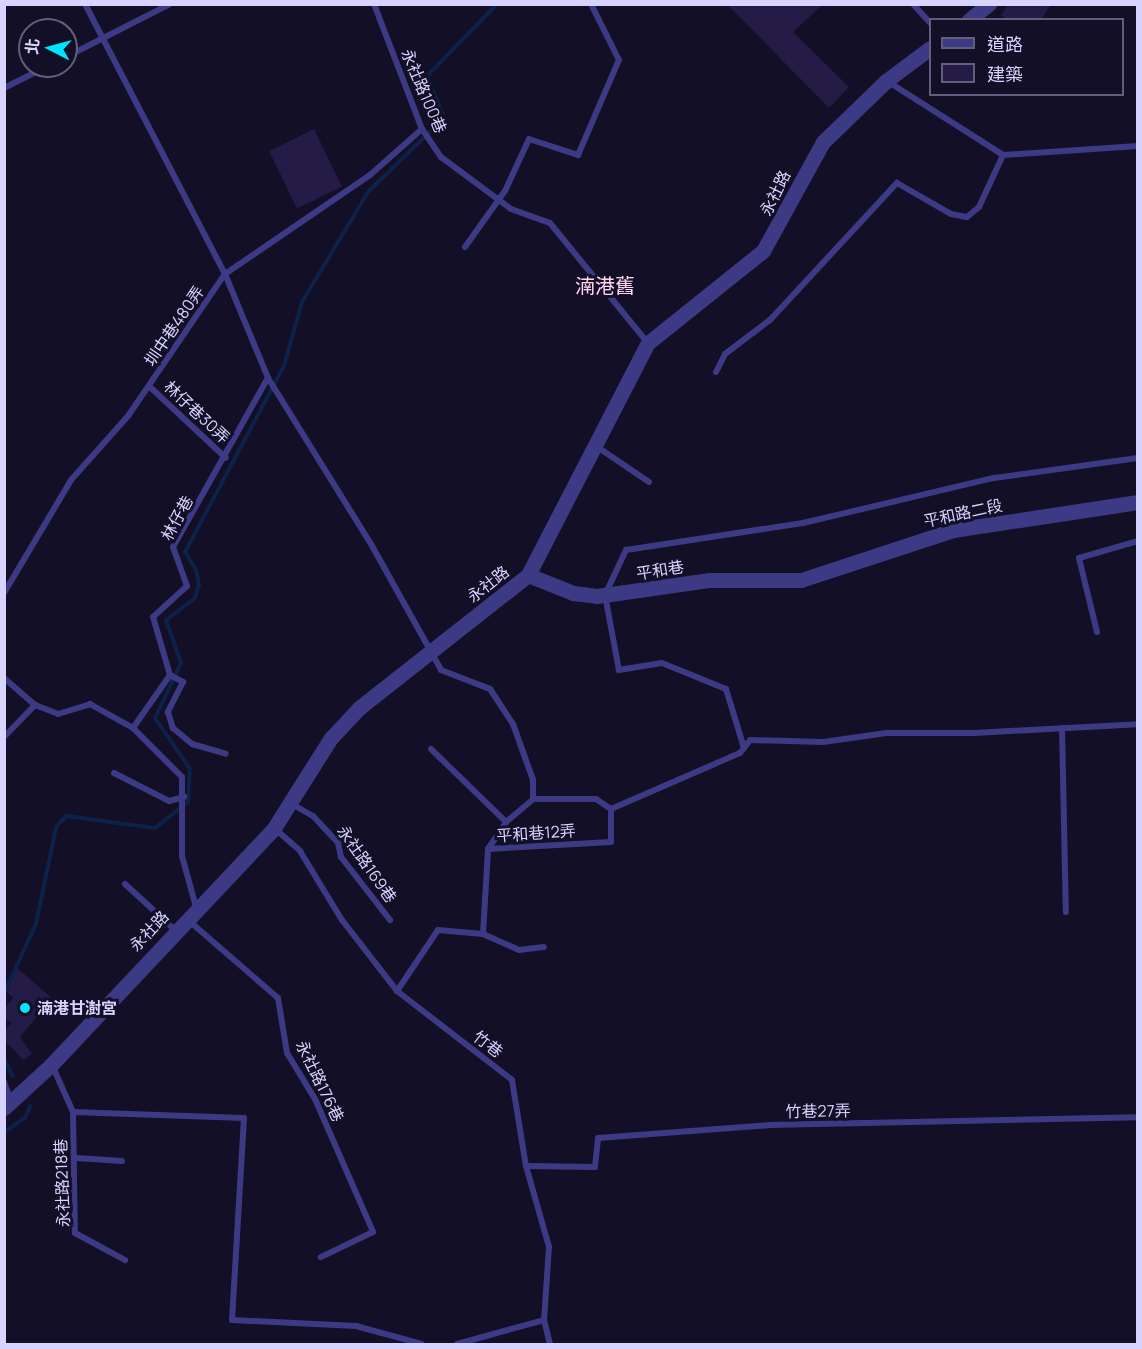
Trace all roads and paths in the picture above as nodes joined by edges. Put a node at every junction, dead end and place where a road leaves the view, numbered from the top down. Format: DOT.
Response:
graph roads {
  1 [pos="85,4"];
  2 [pos="171,4"];
  3 [pos="374,4"];
  4 [pos="591,4"];
  5 [pos="913,4"];
  6 [pos="989,4"];
  7 [pos="972,18"];
  8 [pos="929,22"];
  9 [pos="101,39"];
  10 [pos="929,49"];
  11 [pos="78,51"];
  12 [pos="24,78"];
  13 [pos="886,81"];
  14 [pos="4,88"];
  15 [pos="422,129"];
  16 [pos="1137,146"];
  17 [pos="1002,155"];
  18 [pos="499,197"];
  19 [pos="465,247"];
  20 [pos="225,274"];
  21 [pos="648,343"];
  22 [pos="716,372"];
  23 [pos="268,378"];
  24 [pos="149,386"];
  25 [pos="593,444"];
  26 [pos="226,458"];
  27 [pos="1137,458"];
  28 [pos="649,482"];
  29 [pos="1137,502"];
  30 [pos="1137,541"];
  31 [pos="528,575"];
  32 [pos="801,580"];
  33 [pos="4,593"];
  34 [pos="605,595"];
  35 [pos="1097,632"];
  36 [pos="431,651"];
  37 [pos="170,675"];
  38 [pos="4,678"];
  39 [pos="35,705"];
  40 [pos="1137,724"];
  41 [pos="133,728"];
  42 [pos="1062,728"];
  43 [pos="4,737"];
  44 [pos="744,748"];
  45 [pos="432,749"];
  46 [pos="226,754"];
  47 [pos="114,773"];
  48 [pos="184,798"];
  49 [pos="533,800"];
  50 [pos="292,804"];
  51 [pos="611,809"];
  52 [pos="506,822"];
  53 [pos="274,828"];
  54 [pos="488,849"];
  55 [pos="125,884"];
  56 [pos="1066,912"];
  57 [pos="191,913"];
  58 [pos="390,920"];
  59 [pos="175,930"];
  60 [pos="483,934"];
  61 [pos="544,947"];
  62 [pos="397,991"];
  63 [pos="51,1065"];
  64 [pos="4,1082"];
  65 [pos="8,1105"];
  66 [pos="73,1112"];
  67 [pos="1137,1117"];
  68 [pos="76,1158"];
  69 [pos="122,1161"];
  70 [pos="526,1166"];
  71 [pos="321,1257"];
  72 [pos="125,1260"];
  73 [pos="544,1320"];
  74 [pos="423,1344"];
  75 [pos="457,1344"];
  76 [pos="550,1344"];
  1 -- 9 [label="lane"];
  2 -- 9 [label="lane"];
  3 -- 15 [label="lane, 永社路100巷"];
  4 -- 18 [label="lane"];
  5 -- 8 [label="lane"];
  6 -- 7 [label="street"];
  9 -- 11 [label="lane"];
  9 -- 20 [label="lane"];
  10 -- 13 [label="street, 永社路"];
  12 -- 14 [label="lane"];
  13 -- 17 [label="lane"];
  13 -- 21 [label="street, 永社路"];
  15 -- 18 [label="lane, 永社路100巷"];
  15 -- 20 [label="lane, 圳中巷480弄"];
  16 -- 17 [label="lane"];
  17 -- 22 [label="lane"];
  18 -- 19 [label="lane"];
  18 -- 21 [label="lane, 永社路100巷"];
  20 -- 23 [label="lane"];
  20 -- 24 [label="lane, 圳中巷480弄"];
  21 -- 25 [label="street, 永社路"];
  23 -- 26 [label="lane, 林仔巷"];
  23 -- 36 [label="lane"];
  24 -- 26 [label="lane, 林仔巷30弄"];
  24 -- 33 [label="lane, 圳中巷480弄"];
  25 -- 28 [label="lane"];
  25 -- 31 [label="street, 永社路"];
  26 -- 37 [label="lane, 林仔巷"];
  27 -- 34 [label="lane"];
  29 -- 32 [label="street, 平和路二段"];
  30 -- 35 [label="lane"];
  31 -- 34 [label="street, 平和巷"];
  31 -- 36 [label="street, 永社路"];
  32 -- 34 [label="street, 平和巷"];
  34 -- 44 [label="lane"];
  36 -- 49 [label="lane"];
  36 -- 50 [label="street, 永社路"];
  37 -- 41 [label="lane"];
  37 -- 46 [label="lane"];
  38 -- 39 [label="lane"];
  39 -- 41 [label="lane"];
  39 -- 43 [label="lane"];
  40 -- 42 [label="lane"];
  41 -- 48 [label="lane"];
  42 -- 44 [label="lane"];
  42 -- 56 [label="lane"];
  44 -- 51 [label="lane"];
  45 -- 52 [label="lane"];
  47 -- 48 [label="lane"];
  48 -- 57 [label="lane"];
  49 -- 51 [label="lane"];
  49 -- 52 [label="lane"];
  50 -- 53 [label="street, 永社路"];
  50 -- 58 [label="lane, 永社路169巷"];
  51 -- 54 [label="lane, 平和巷12弄"];
  52 -- 54 [label="lane"];
  53 -- 57 [label="street, 永社路"];
  53 -- 62 [label="lane, 竹巷"];
  54 -- 60 [label="lane, 平和巷12弄"];
  55 -- 59 [label="lane"];
  57 -- 59 [label="street, 永社路"];
  57 -- 71 [label="lane, 永社路176巷"];
  59 -- 63 [label="street, 永社路"];
  60 -- 61 [label="lane"];
  60 -- 62 [label="lane"];
  62 -- 70 [label="lane, 竹巷"];
  63 -- 65 [label="street, 永社路"];
  63 -- 66 [label="lane"];
  64 -- 65 [label="lane"];
  66 -- 68 [label="lane, 永社路218巷"];
  66 -- 74 [label="lane"];
  67 -- 70 [label="lane, 竹巷27弄"];
  68 -- 69 [label="lane"];
  68 -- 72 [label="lane, 永社路218巷"];
  70 -- 73 [label="lane, 竹巷"];
  73 -- 75 [label="lane"];
  73 -- 76 [label="lane, 竹巷"];
}
